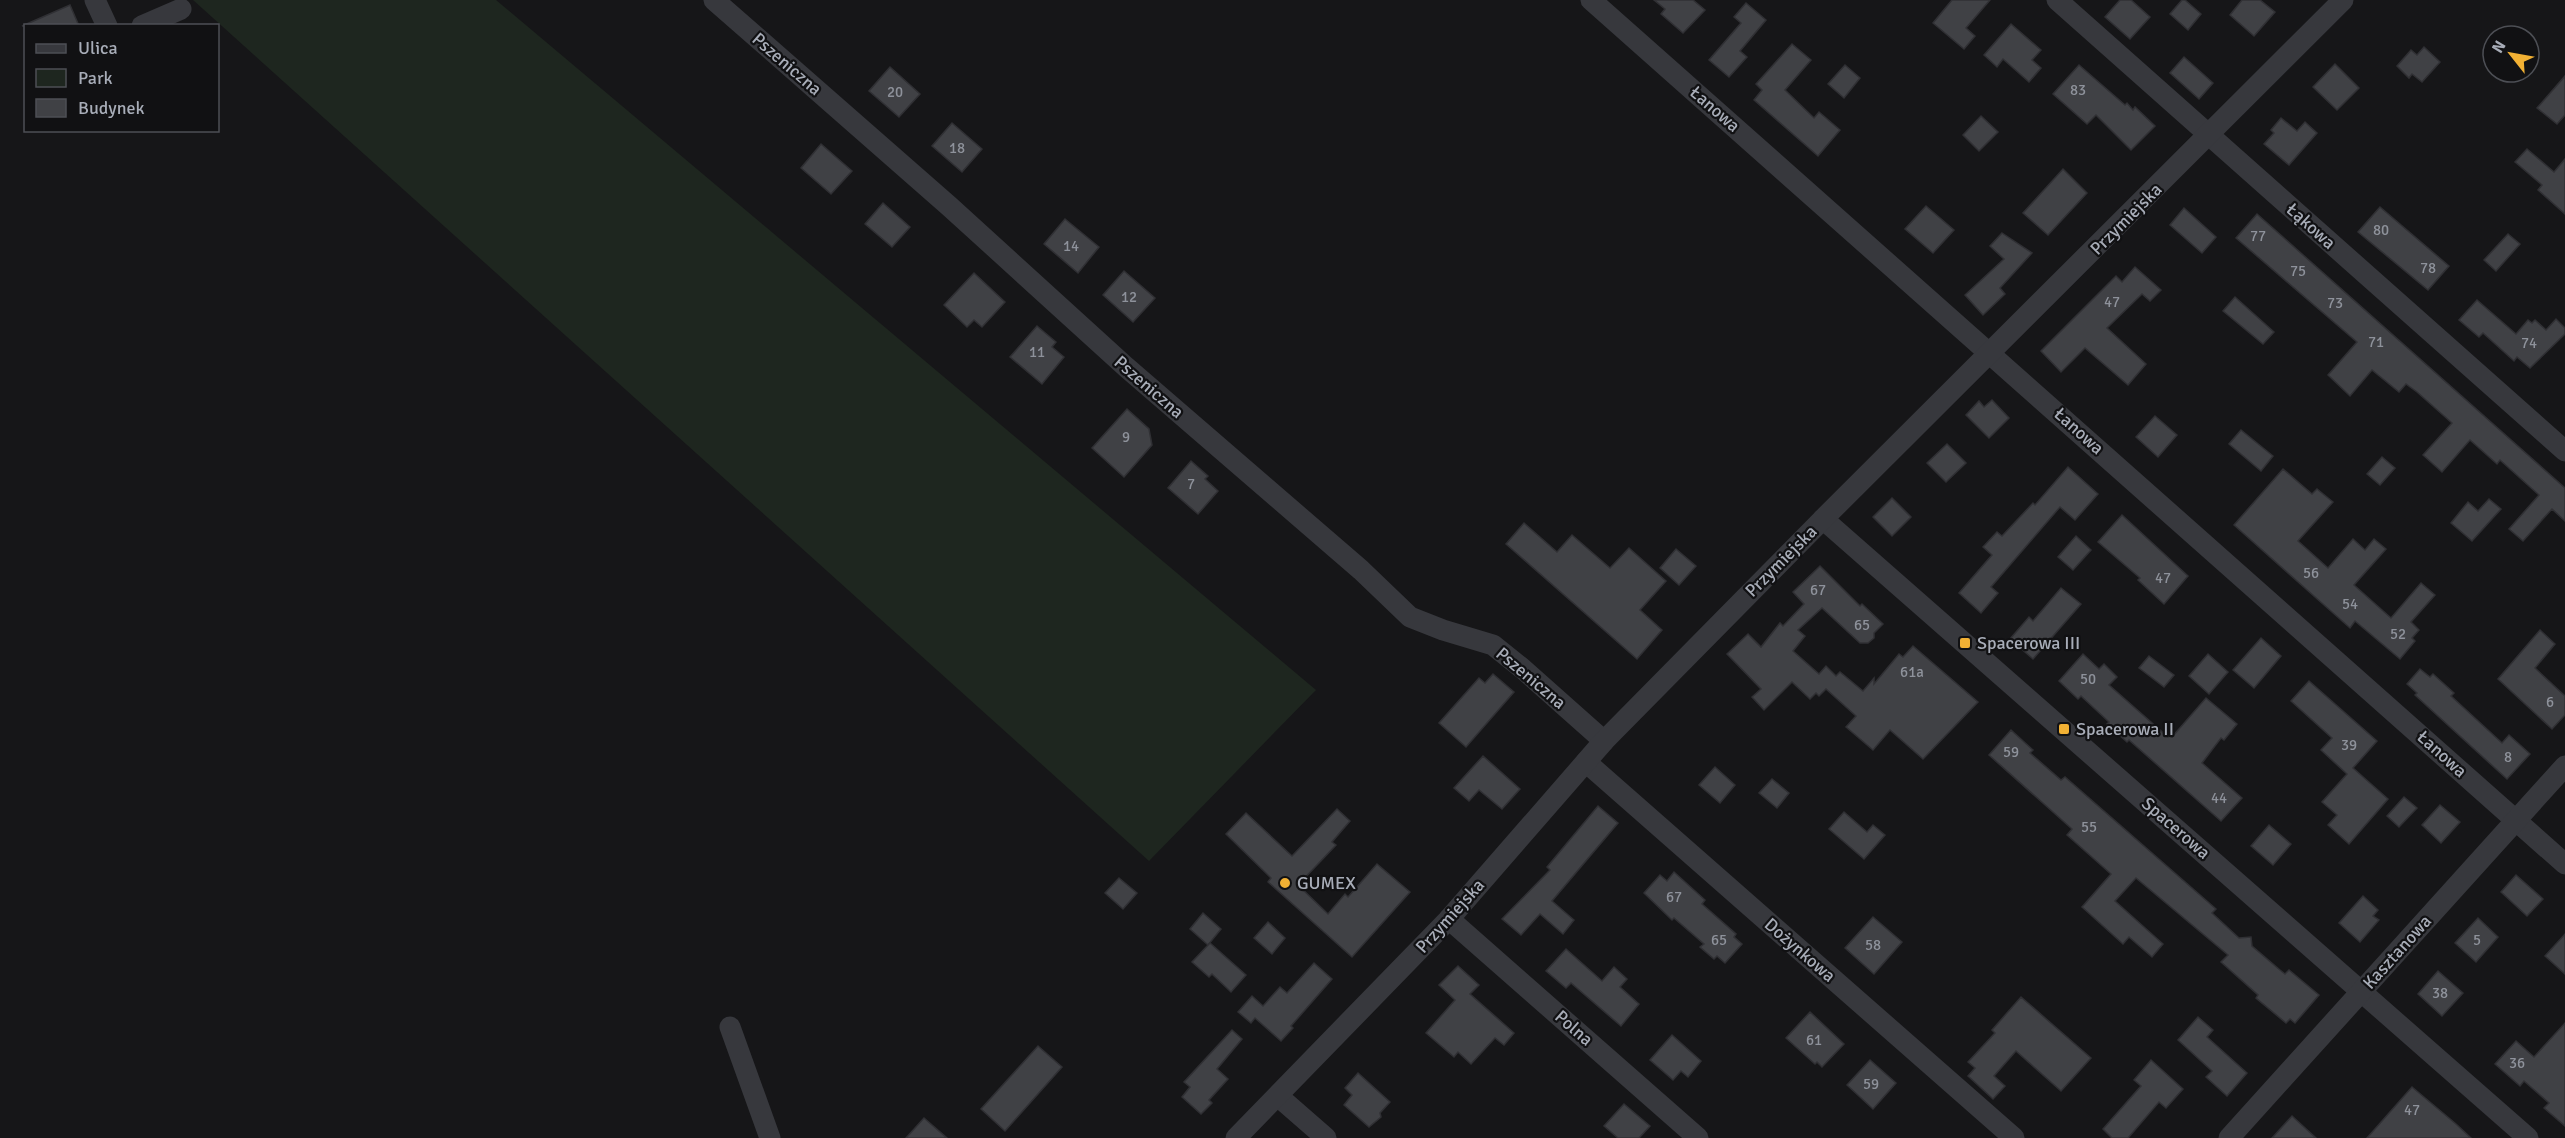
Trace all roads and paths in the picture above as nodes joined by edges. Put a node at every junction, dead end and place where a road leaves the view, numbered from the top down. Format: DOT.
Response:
graph roads {
  1 [pos="95,0"];
  2 [pos="714,0"];
  3 [pos="1591,0"];
  4 [pos="2056,0"];
  5 [pos="2343,0"];
  6 [pos="181,9"];
  7 [pos="106,24"];
  8 [pos="147,24"];
  9 [pos="2209,135"];
  10 [pos="1992,353"];
  11 [pos="2565,452"];
  12 [pos="1823,519"];
  13 [pos="1604,741"];
  14 [pos="1586,762"];
  15 [pos="2565,766"];
  16 [pos="2517,821"];
  17 [pos="2565,864"];
  18 [pos="1449,919"];
  19 [pos="2361,991"];
  20 [pos="730,1027"];
  21 [pos="1279,1096"];
  22 [pos="770,1138"];
  23 [pos="1236,1138"];
  24 [pos="1326,1138"];
  25 [pos="1698,1138"];
  26 [pos="2014,1138"];
  27 [pos="2229,1138"];
  28 [pos="2528,1138"];
  1 -- 7 [label="street"];
  2 -- 13 [label="street, Pszeniczna"];
  3 -- 10 [label="street, Łanowa"];
  4 -- 9 [label="street, Łąkowa"];
  5 -- 9 [label="street, Przymiejska"];
  6 -- 8 [label="street"];
  9 -- 10 [label="street, Przymiejska"];
  9 -- 11 [label="street, Łąkowa"];
  10 -- 12 [label="street, Przymiejska"];
  10 -- 16 [label="street, Łanowa"];
  12 -- 13 [label="street, Przymiejska"];
  12 -- 19 [label="street, Spacerowa"];
  13 -- 14 [label="street, Przymiejska"];
  14 -- 18 [label="street, Przymiejska"];
  14 -- 26 [label="street, Dożynkowa"];
  15 -- 16 [label="street, Kasztanowa"];
  16 -- 17 [label="street, Łanowa"];
  16 -- 19 [label="street, Kasztanowa"];
  18 -- 21 [label="street, Przymiejska"];
  18 -- 25 [label="street, Polna"];
  19 -- 27 [label="street, Kasztanowa"];
  19 -- 28 [label="street, Spacerowa"];
  20 -- 22 [label="street"];
  21 -- 23 [label="street, Przymiejska"];
  21 -- 24 [label="street"];
}
